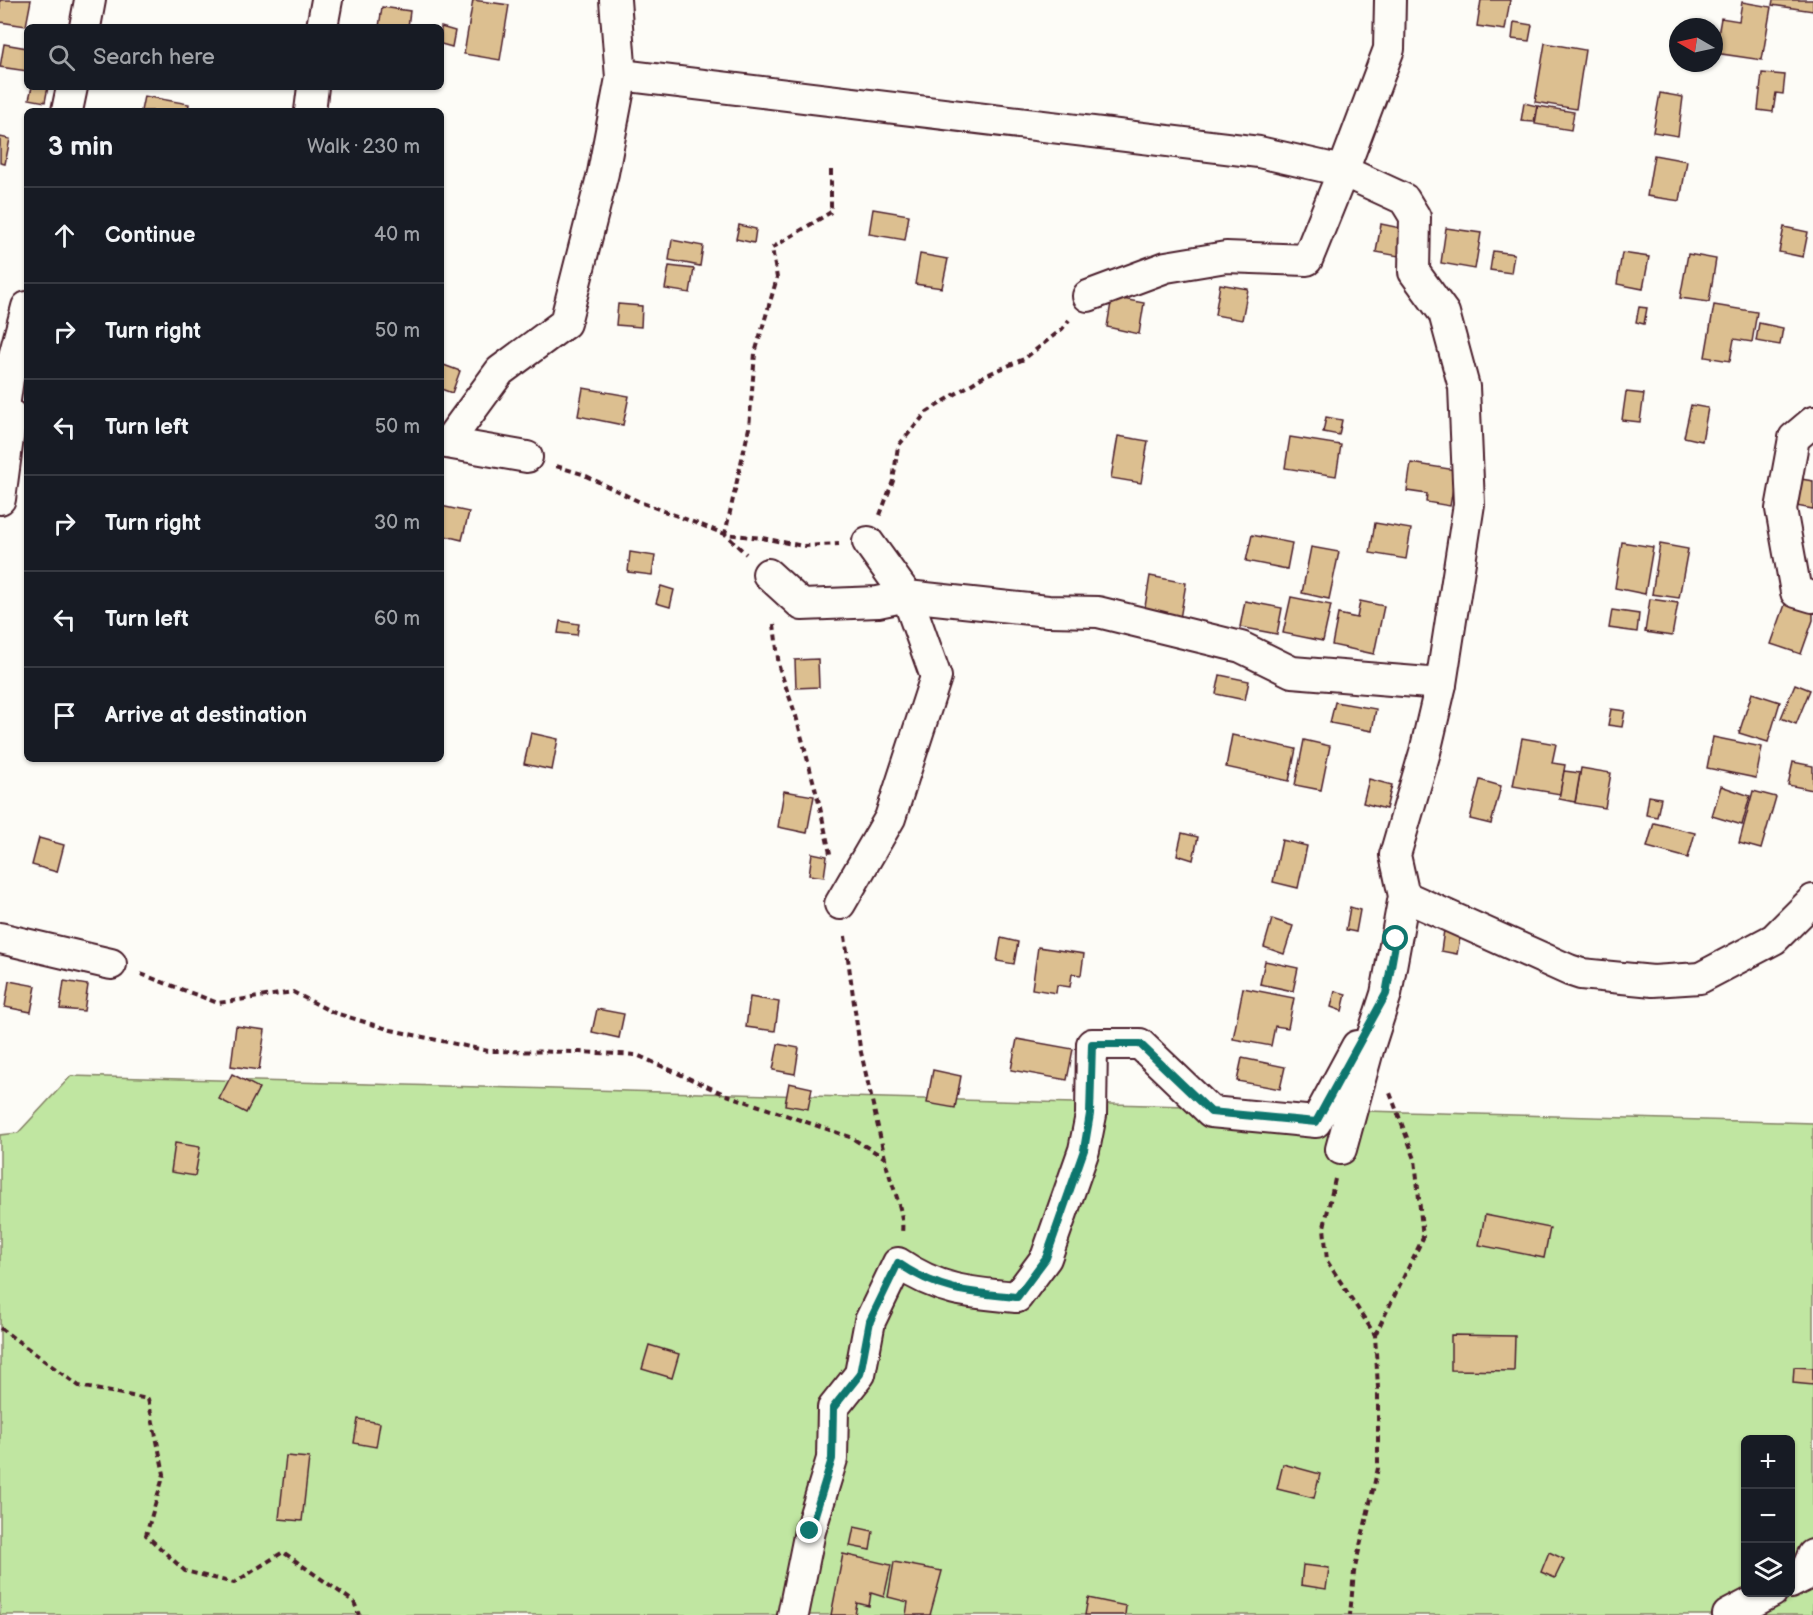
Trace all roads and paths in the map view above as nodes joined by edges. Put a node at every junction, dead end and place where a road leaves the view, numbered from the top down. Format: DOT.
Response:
graph roads {
  1 [pos="90,0"];
  2 [pos="327,0"];
  3 [pos="615,0"];
  4 [pos="1390,0"];
  5 [pos="86,24"];
  6 [pos="323,24"];
  7 [pos="621,75"];
  8 [pos="72,90"];
  9 [pos="313,90"];
  10 [pos="68,108"];
  11 [pos="310,108"];
  12 [pos="831,170"];
  13 [pos="1343,171"];
  14 [pos="1088,296"];
  15 [pos="24,323"];
  16 [pos="12,382"];
  17 [pos="1813,422"];
  18 [pos="0,436"];
  19 [pos="445,442"];
  20 [pos="527,457"];
  21 [pos="0,499"];
  22 [pos="725,534"];
  23 [pos="868,542"];
  24 [pos="768,574"];
  25 [pos="907,596"];
  26 [pos="1813,597"];
  27 [pos="1441,684"];
  28 [pos="1404,896"];
  29 [pos="1813,900"];
  30 [pos="840,904"];
  31 [pos="0,938"];
  32 [pos="111,964"];
  33 [pos="1386,994"];
  34 [pos="1371,1041"];
  35 [pos="1341,1149"];
  36 [pos="885,1158"];
  37 [pos="898,1263"];
  38 [pos="0,1329"];
  39 [pos="1375,1335"];
  40 [pos="1813,1555"];
  41 [pos="1795,1581"];
  42 [pos="1764,1597"];
  43 [pos="359,1615"];
  44 [pos="793,1615"];
  45 [pos="1350,1615"];
  46 [pos="1728,1615"];
  1 -- 5 [label="street"];
  2 -- 6 [label="street"];
  3 -- 7 [label="street"];
  4 -- 13 [label="street"];
  7 -- 13 [label="street"];
  7 -- 19 [label="street"];
  8 -- 10 [label="street"];
  9 -- 11 [label="street"];
  12 -- 22 [label="path"];
  13 -- 14 [label="street"];
  13 -- 27 [label="street"];
  14 -- 23 [label="path"];
  15 -- 16 [label="street"];
  16 -- 18 [label="street"];
  16 -- 21 [label="street"];
  17 -- 26 [label="street"];
  19 -- 20 [label="street"];
  20 -- 22 [label="path"];
  22 -- 23 [label="path"];
  22 -- 24 [label="path"];
  23 -- 25 [label="street"];
  24 -- 25 [label="street"];
  24 -- 30 [label="path"];
  25 -- 27 [label="street"];
  25 -- 30 [label="street"];
  27 -- 28 [label="street"];
  28 -- 29 [label="street"];
  28 -- 33 [label="street"];
  30 -- 36 [label="path"];
  31 -- 32 [label="street"];
  32 -- 36 [label="path"];
  33 -- 34 [label="street"];
  33 -- 37 [label="street"];
  34 -- 35 [label="street"];
  34 -- 39 [label="path"];
  35 -- 39 [label="path"];
  36 -- 37 [label="path"];
  37 -- 44 [label="street"];
  38 -- 43 [label="path"];
  39 -- 45 [label="path"];
  40 -- 41 [label="street"];
  42 -- 46 [label="street"];
}
